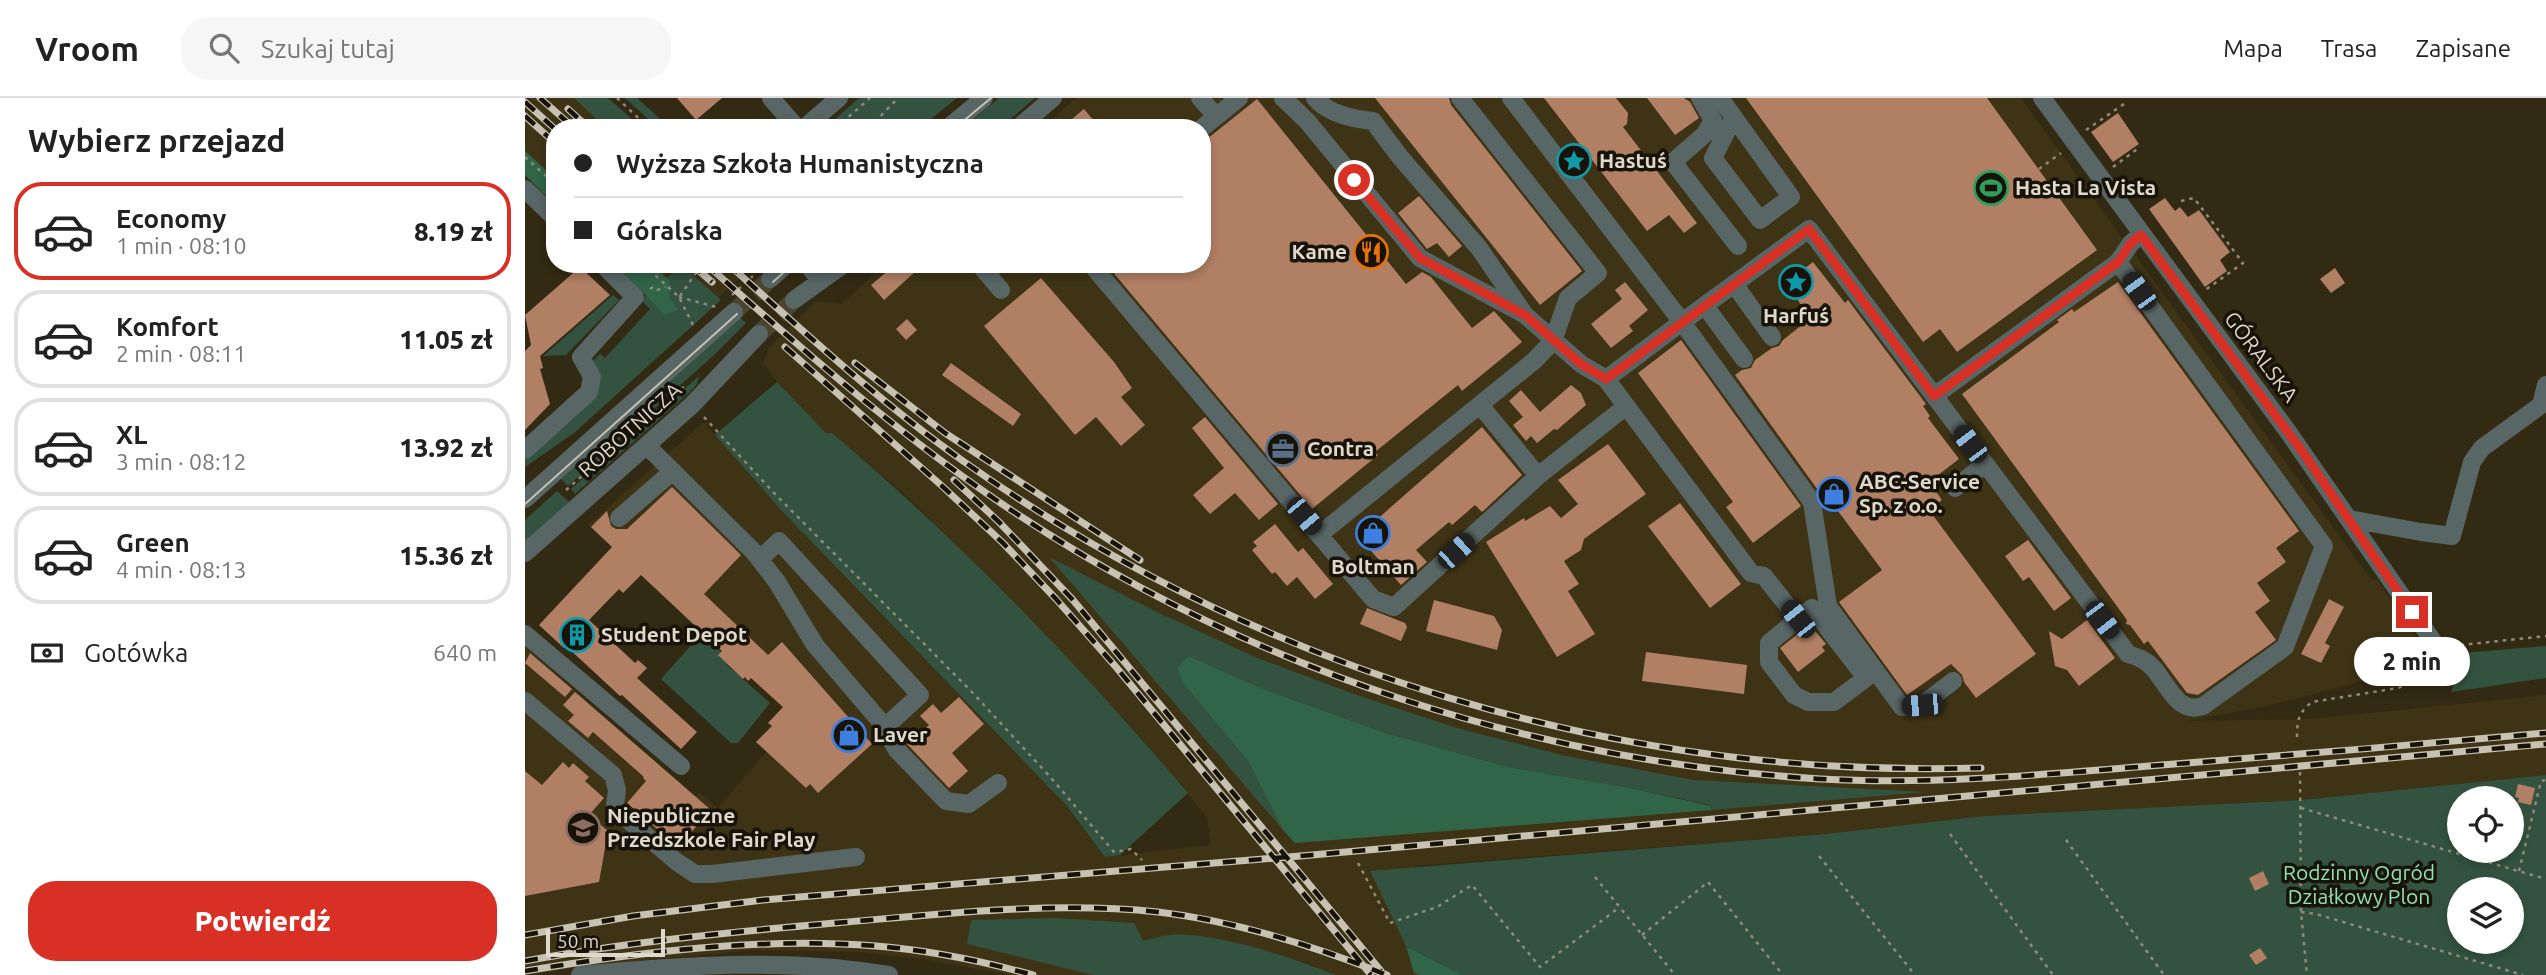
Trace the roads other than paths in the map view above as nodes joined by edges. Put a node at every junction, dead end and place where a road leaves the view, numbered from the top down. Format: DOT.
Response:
graph roads {
  1 [pos="771,98"];
  2 [pos="839,98"];
  3 [pos="984,98"];
  4 [pos="1053,98"];
  5 [pos="1200,98"];
  6 [pos="1239,98"];
  7 [pos="1283,98"];
  8 [pos="1315,98"];
  9 [pos="1460,98"];
  10 [pos="1511,98"];
  11 [pos="1700,98"];
  12 [pos="1720,98"];
  13 [pos="2042,98"];
  14 [pos="1734,117"];
  15 [pos="789,119"];
  16 [pos="814,119"];
  17 [pos="959,119"];
  18 [pos="1028,119"];
  19 [pos="1208,119"];
  20 [pos="1211,120"];
  21 [pos="525,189"];
  22 [pos="546,209"];
  23 [pos="2141,235"];
  24 [pos="1738,246"];
  25 [pos="2118,262"];
  26 [pos="611,273"];
  27 [pos="777,273"];
  28 [pos="814,273"];
  29 [pos="830,273"];
  30 [pos="987,273"];
  31 [pos="1099,273"];
  32 [pos="770,279"];
  33 [pos="820,280"];
  34 [pos="1734,284"];
  35 [pos="1001,290"];
  36 [pos="793,300"];
  37 [pos="1705,306"];
  38 [pos="727,310"];
  39 [pos="1525,315"];
  40 [pos="1682,322"];
  41 [pos="759,334"];
  42 [pos="1772,337"];
  43 [pos="1553,341"];
  44 [pos="1744,359"];
  45 [pos="1606,379"];
  46 [pos="2546,385"];
  47 [pos="1934,396"];
  48 [pos="1479,405"];
  49 [pos="1625,407"];
  50 [pos="647,446"];
  51 [pos="525,450"];
  52 [pos="1986,464"];
  53 [pos="673,471"];
  54 [pos="1538,476"];
  55 [pos="1955,488"];
  56 [pos="525,499"];
  57 [pos="619,518"];
  58 [pos="2350,519"];
  59 [pos="1319,535"];
  60 [pos="525,553"];
  61 [pos="760,559"];
  62 [pos="1798,619"];
  63 [pos="525,634"];
  64 [pos="2437,648"];
  65 [pos="1953,681"];
  66 [pos="525,701"];
  67 [pos="884,728"];
  68 [pos="681,766"];
  69 [pos="997,783"];
  70 [pos="856,857"];
  71 [pos="580,975"];
  72 [pos="889,975"];
  1 -- 15 [label="street"];
  2 -- 16 [label="street"];
  3 -- 17 [label="street"];
  4 -- 18 [label="street"];
  5 -- 19 [label="street"];
  6 -- 20 [label="street"];
  7 -- 39 [label="street"];
  8 -- 39 [label="street"];
  9 -- 43 [label="street"];
  10 -- 40 [label="street"];
  11 -- 24 [label="street"];
  12 -- 14 [label="street"];
  13 -- 23 [label="street, GÓRALSKA"];
  14 -- 14 [label="street"];
  21 -- 22 [label="street"];
  23 -- 25 [label="street"];
  23 -- 58 [label="street, GÓRALSKA"];
  25 -- 47 [label="street"];
  25 -- 52 [label="street"];
  26 -- 51 [label="street"];
  27 -- 32 [label="street"];
  28 -- 33 [label="street"];
  29 -- 33 [label="street"];
  30 -- 35 [label="street"];
  31 -- 59 [label="street"];
  33 -- 36 [label="street"];
  34 -- 37 [label="street"];
  34 -- 42 [label="street"];
  34 -- 47 [label="street"];
  37 -- 40 [label="street"];
  37 -- 44 [label="street"];
  38 -- 56 [label="street"];
  39 -- 43 [label="street"];
  40 -- 45 [label="street"];
  40 -- 65 [label="street"];
  41 -- 50 [label="street, ROBOTNICZA"];
  43 -- 45 [label="street"];
  43 -- 48 [label="street"];
  45 -- 49 [label="street"];
  46 -- 58 [label="street"];
  47 -- 52 [label="street"];
  48 -- 54 [label="street"];
  48 -- 59 [label="street"];
  49 -- 54 [label="street"];
  49 -- 62 [label="street"];
  50 -- 53 [label="street"];
  50 -- 60 [label="street, ROBOTNICZA"];
  52 -- 55 [label="street"];
  53 -- 57 [label="street"];
  53 -- 61 [label="street"];
  54 -- 59 [label="street"];
  58 -- 64 [label="street, GÓRALSKA"];
  61 -- 67 [label="street"];
  61 -- 67 [label="street"];
  62 -- 62 [label="street"];
  63 -- 68 [label="street"];
  66 -- 70 [label="street"];
  67 -- 69 [label="street"];
  71 -- 72 [label="street"];
}
